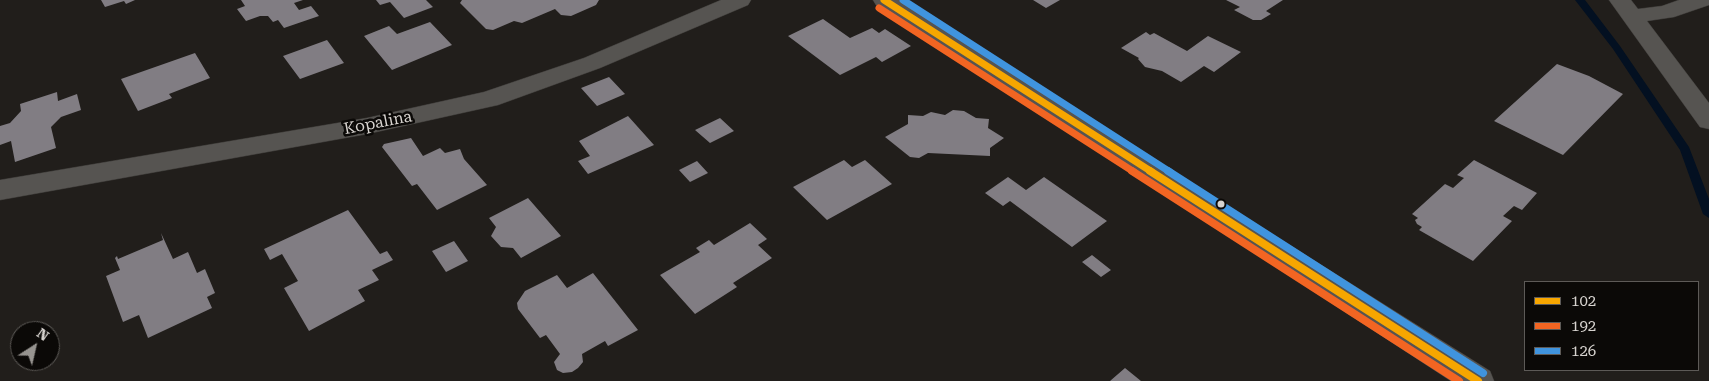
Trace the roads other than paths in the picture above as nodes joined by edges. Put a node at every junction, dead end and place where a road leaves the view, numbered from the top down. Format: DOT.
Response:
graph roads {
  1 [pos="740,0"];
  2 [pos="884,0"];
  3 [pos="1701,0"];
  4 [pos="1626,8"];
  5 [pos="1709,121"];
  6 [pos="0,190"];
  7 [pos="1478,381"];
  1 -- 6 [label="street, Kopalina"];
  2 -- 7 [label="street"];
  3 -- 4 [label="street"];
  4 -- 5 [label="street"];
}
